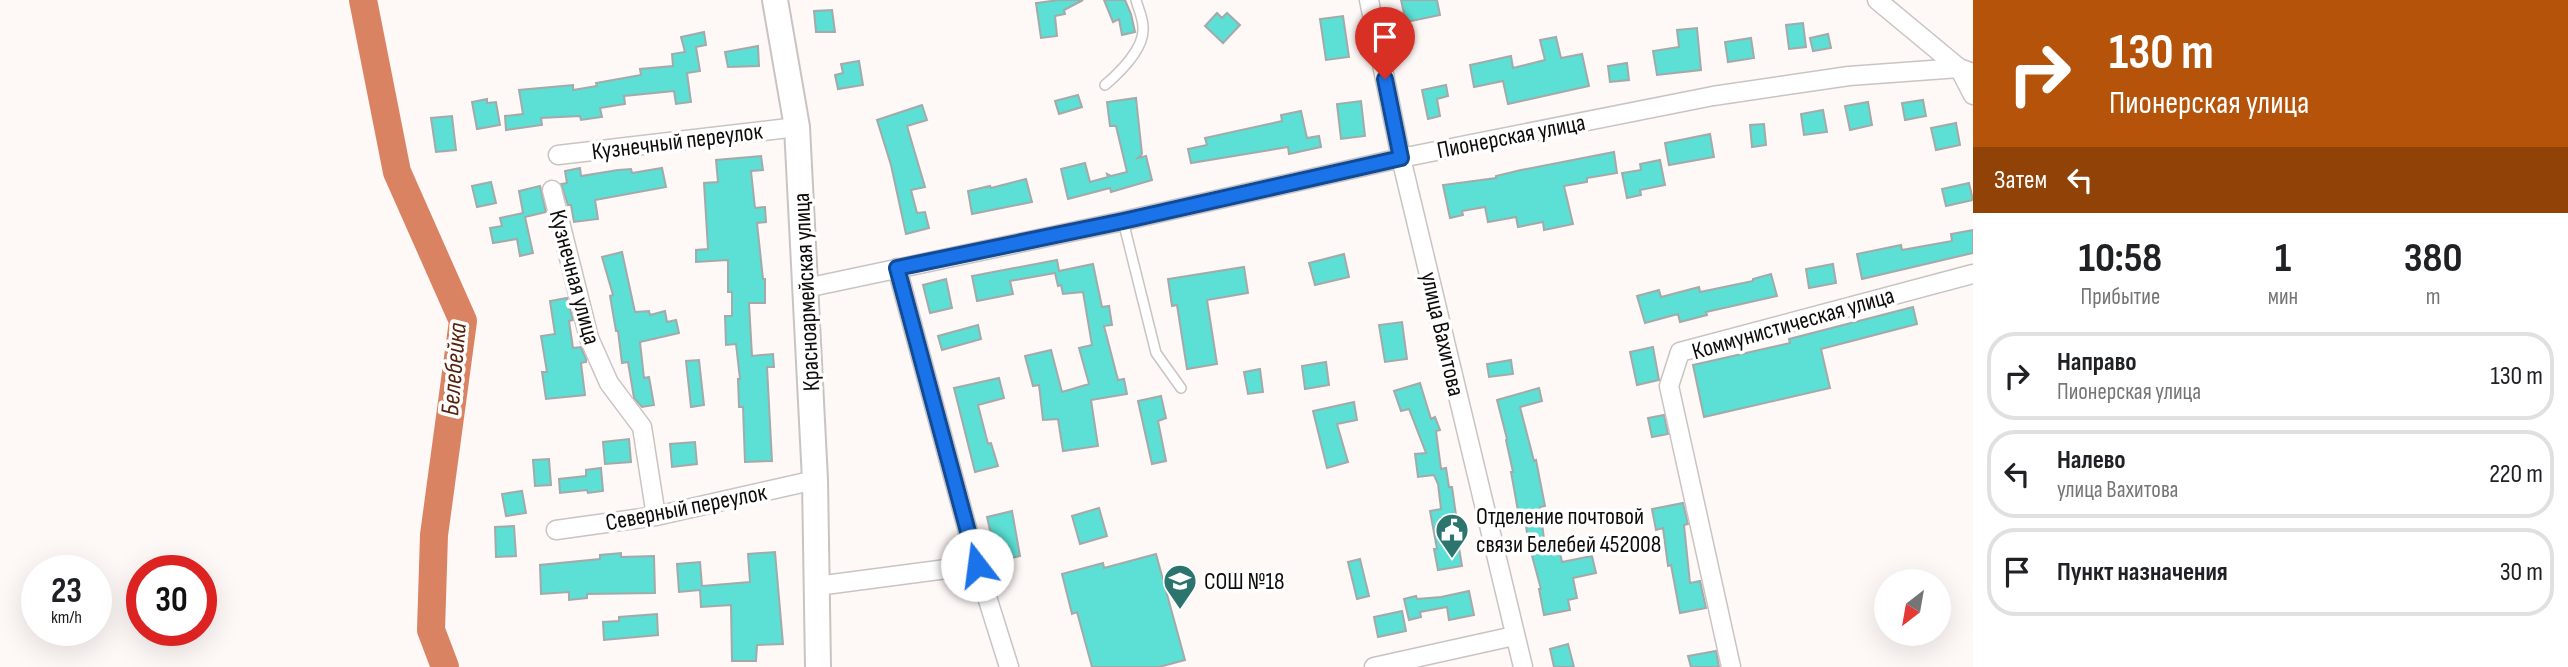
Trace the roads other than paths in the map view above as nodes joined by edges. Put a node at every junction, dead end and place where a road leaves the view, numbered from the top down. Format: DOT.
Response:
graph roads {
  1 [pos="775,0"];
  2 [pos="1136,0"];
  3 [pos="1369,0"];
  4 [pos="1877,0"];
  5 [pos="1966,70"];
  6 [pos="1105,85"];
  7 [pos="1973,95"];
  8 [pos="797,127"];
  9 [pos="558,155"];
  10 [pos="1401,158"];
  11 [pos="552,190"];
  12 [pos="1123,221"];
  13 [pos="897,268"];
  14 [pos="1973,274"];
  15 [pos="806,288"];
  16 [pos="1181,388"];
  17 [pos="815,480"];
  18 [pos="656,516"];
  19 [pos="556,530"];
  20 [pos="977,565"];
  21 [pos="817,586"];
  22 [pos="1514,636"];
  23 [pos="818,667"];
  24 [pos="1009,667"];
  25 [pos="1374,667"];
  26 [pos="1522,667"];
  27 [pos="1731,667"];
  1 -- 8 [label="main road, Красноармейская улица"];
  2 -- 6 [label="lane"];
  3 -- 10 [label="street, улица Вахитова"];
  4 -- 5 [label="street"];
  5 -- 7 [label="street"];
  5 -- 10 [label="street, Пионерская улица"];
  8 -- 9 [label="street, Кузнечный переулок"];
  8 -- 15 [label="main road, Красноармейская улица"];
  10 -- 12 [label="street, Пионерская улица"];
  10 -- 22 [label="street, улица Вахитова"];
  11 -- 18 [label="street, Кузнечная улица"];
  12 -- 13 [label="street, Пионерская улица"];
  12 -- 16 [label="lane"];
  13 -- 15 [label="street, Пионерская улица"];
  13 -- 20 [label="street"];
  14 -- 27 [label="street, Коммунистическая улица"];
  15 -- 17 [label="main road, Красноармейская улица"];
  17 -- 18 [label="street, Северный переулок"];
  17 -- 21 [label="main road, Красноармейская улица"];
  18 -- 19 [label="street, Северный переулок"];
  20 -- 21 [label="street"];
  20 -- 24 [label="street"];
  21 -- 23 [label="main road, Красноармейская улица"];
  22 -- 25 [label="street"];
  22 -- 26 [label="street, улица Вахитова"];
}
